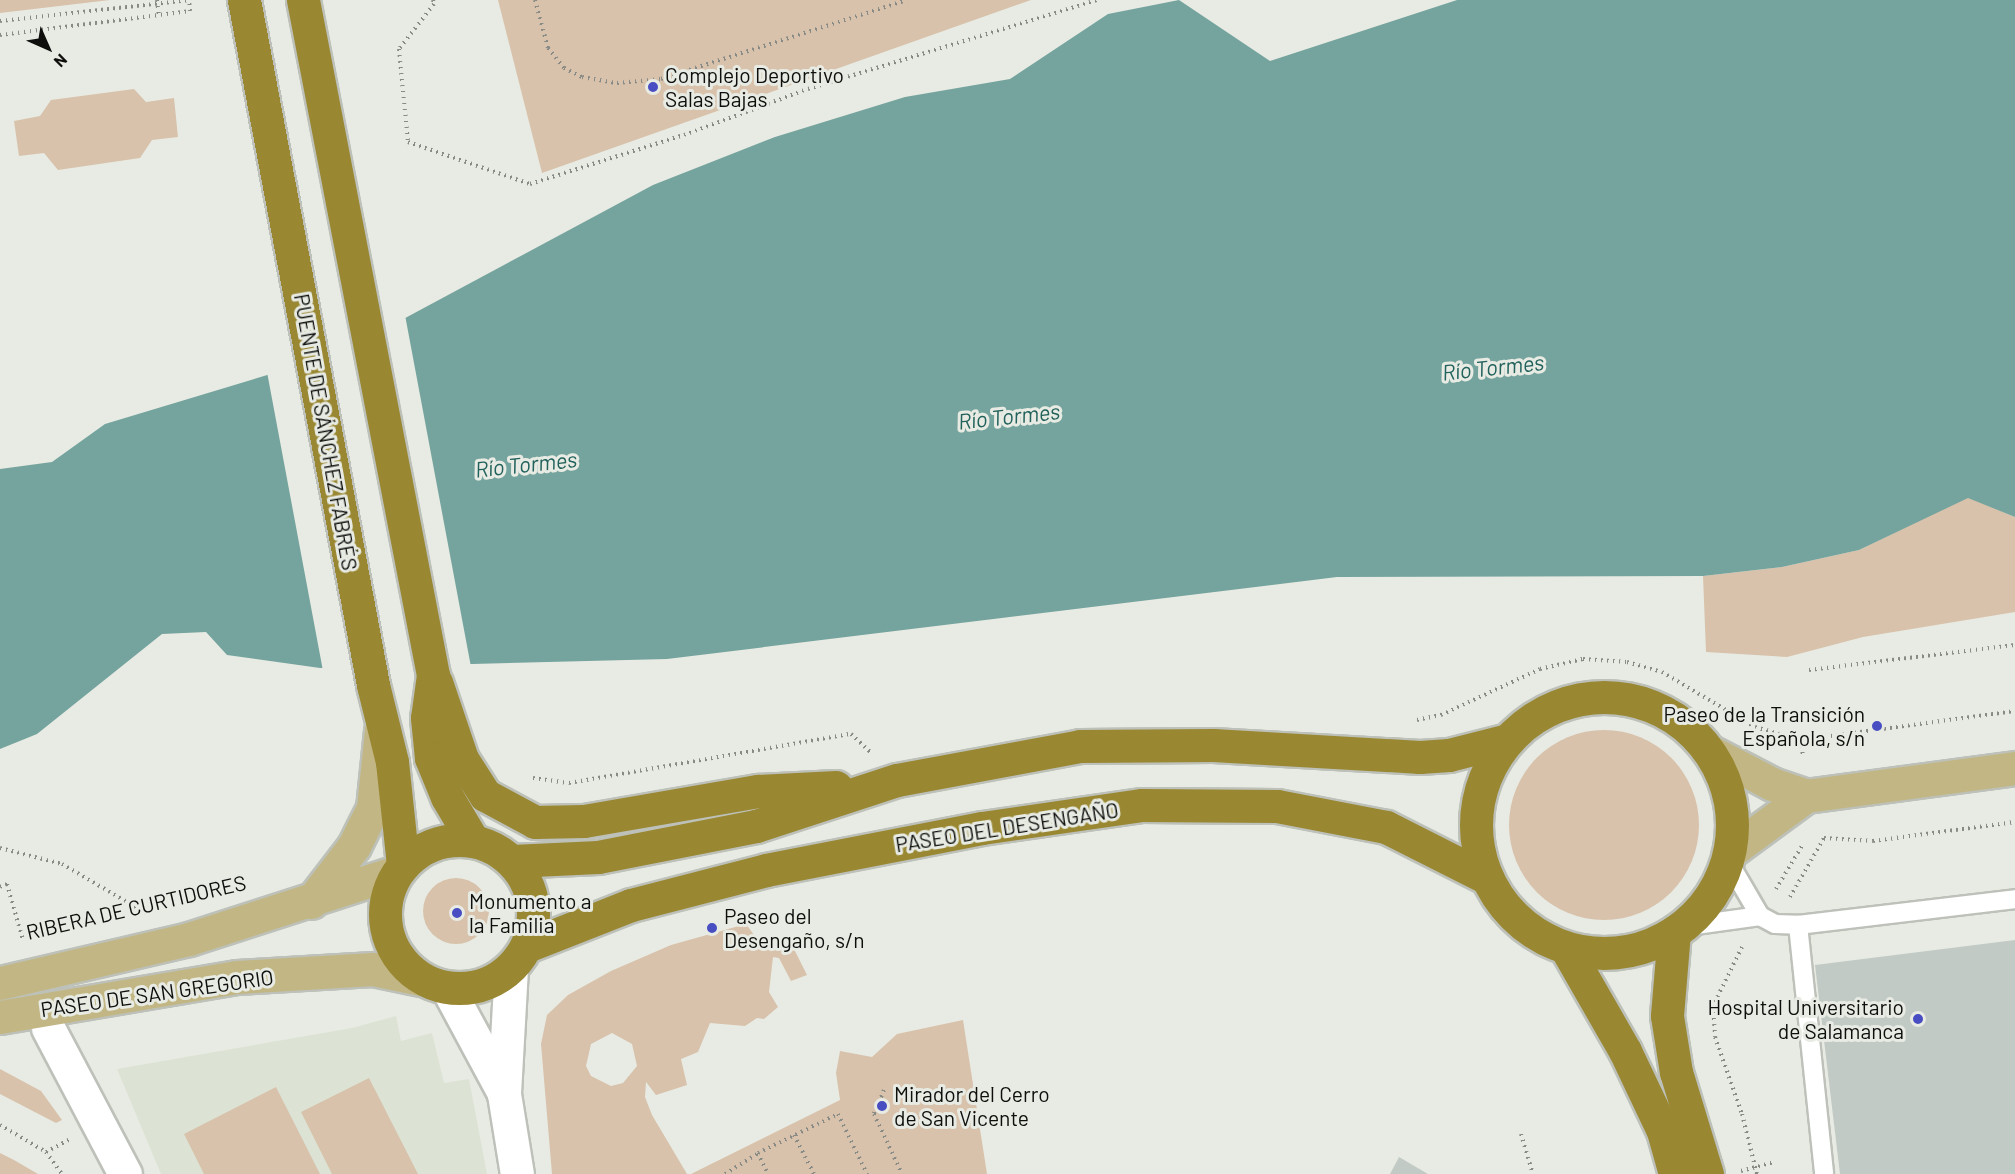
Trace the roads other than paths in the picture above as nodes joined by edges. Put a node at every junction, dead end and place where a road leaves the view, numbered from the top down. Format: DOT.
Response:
graph roads {
  1 [pos="244,0"];
  2 [pos="303,0"];
  3 [pos="435,695"];
  4 [pos="380,721"];
  5 [pos="1508,740"];
  6 [pos="1709,751"];
  7 [pos="2015,768"];
  8 [pos="875,785"];
  9 [pos="1806,796"];
  10 [pos="472,841"];
  11 [pos="1729,856"];
  12 [pos="512,861"];
  13 [pos="400,869"];
  14 [pos="1487,878"];
  15 [pos="2015,899"];
  16 [pos="310,903"];
  17 [pos="1760,916"];
  18 [pos="1798,925"];
  19 [pos="1678,930"];
  20 [pos="1566,948"];
  21 [pos="519,957"];
  22 [pos="0,983"];
  23 [pos="435,984"];
  24 [pos="0,1017"];
  25 [pos="48,1028"];
  26 [pos="504,1094"];
  27 [pos="125,1174"];
  28 [pos="517,1174"];
  29 [pos="1676,1174"];
  30 [pos="1707,1174"];
  31 [pos="1824,1174"];
  1 -- 4 [label="highway, PUENTE DE SÁNCHEZ FABRÉS"];
  2 -- 3 [label="highway"];
  3 -- 8 [label="highway"];
  3 -- 10 [label="highway"];
  4 -- 13 [label="highway, PUENTE DE SÁNCHEZ FABRÉS"];
  4 -- 16 [label="main road"];
  5 -- 6 [label="highway"];
  5 -- 8 [label="highway"];
  5 -- 14 [label="highway"];
  6 -- 9 [label="main road"];
  6 -- 11 [label="highway"];
  7 -- 9 [label="main road"];
  8 -- 12 [label="highway"];
  9 -- 11 [label="main road"];
  10 -- 12 [label="highway"];
  10 -- 13 [label="highway"];
  11 -- 17 [label="lane"];
  11 -- 19 [label="highway"];
  12 -- 21 [label="highway"];
  13 -- 16 [label="main road, PASEO DE SAN GREGORIO"];
  13 -- 23 [label="highway"];
  14 -- 20 [label="highway"];
  14 -- 21 [label="highway, PASEO DEL DESENGAÑO"];
  15 -- 18 [label="lane"];
  16 -- 22 [label="main road, PASEO DE SAN GREGORIO"];
  17 -- 18 [label="lane"];
  17 -- 19 [label="lane"];
  18 -- 31 [label="lane"];
  19 -- 20 [label="highway"];
  19 -- 30 [label="highway"];
  20 -- 29 [label="highway"];
  21 -- 23 [label="highway"];
  21 -- 26 [label="street"];
  23 -- 24 [label="main road, PASEO DE SAN GREGORIO"];
  23 -- 26 [label="street"];
  25 -- 27 [label="street"];
  26 -- 28 [label="street"];
}
